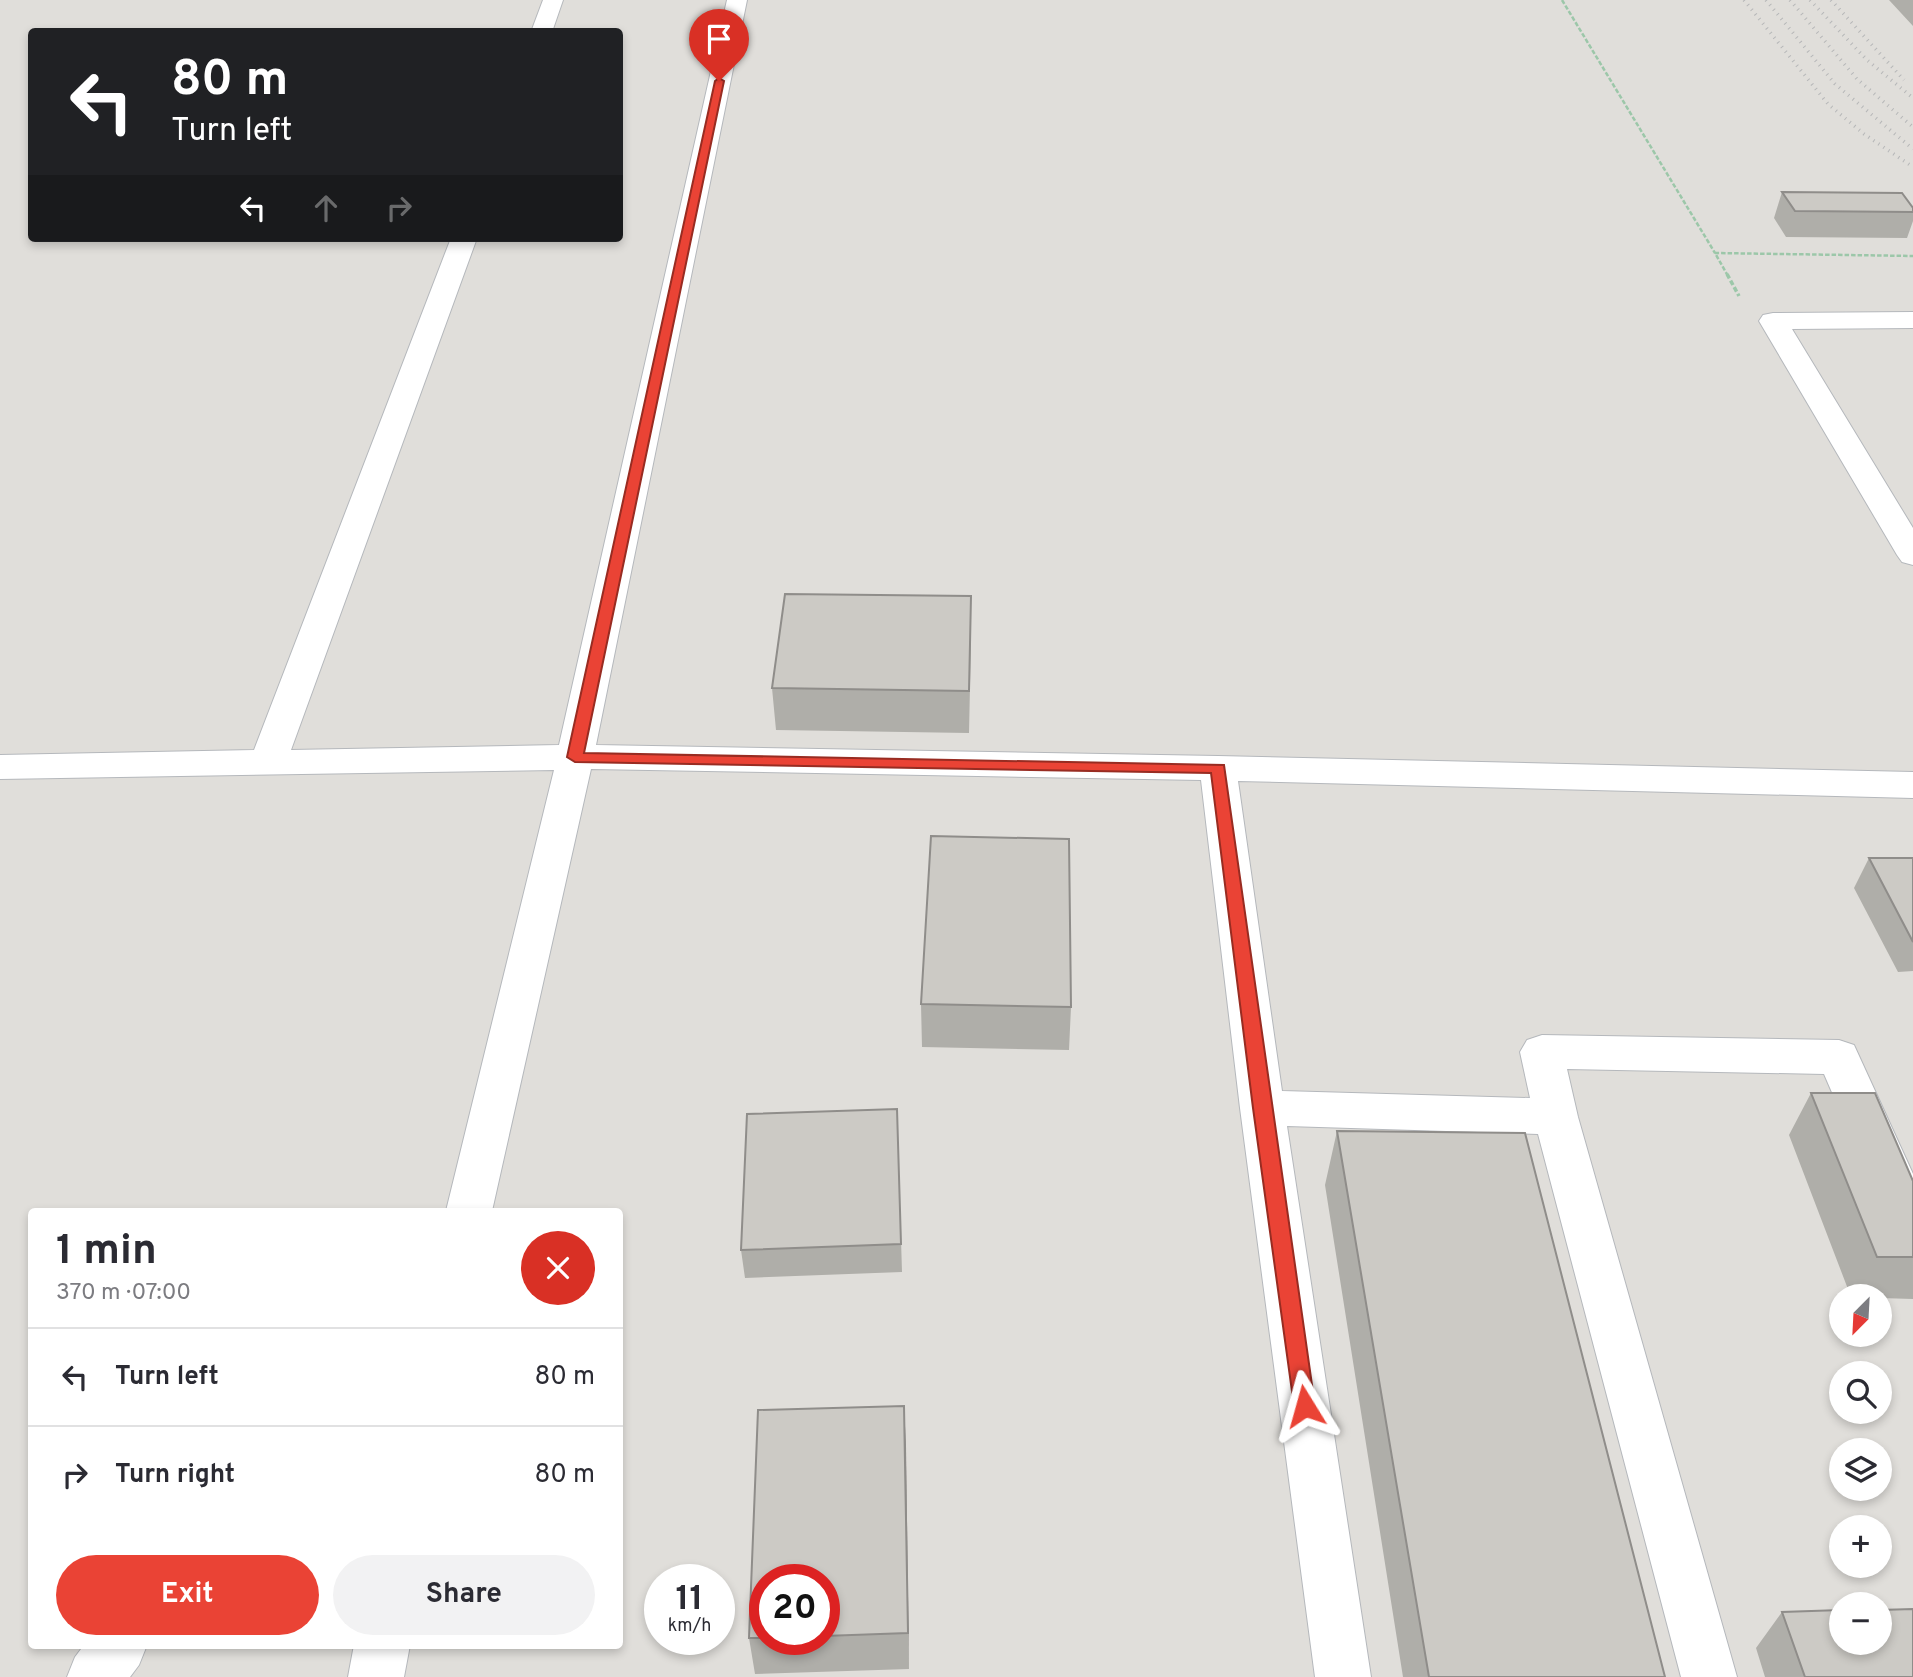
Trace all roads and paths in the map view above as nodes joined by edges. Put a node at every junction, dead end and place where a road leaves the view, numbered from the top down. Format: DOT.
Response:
graph roads {
  1 [pos="552,0"];
  2 [pos="737,0"];
  3 [pos="1562,0"];
  4 [pos="542,28"];
  5 [pos="463,242"];
  6 [pos="1715,253"];
  7 [pos="1913,256"];
  8 [pos="1913,320"];
  9 [pos="1773,321"];
  10 [pos="1913,555"];
  11 [pos="575,757"];
  12 [pos="268,763"];
  13 [pos="0,767"];
  14 [pos="1218,768"];
  15 [pos="1913,785"];
  16 [pos="1262,1108"];
  17 [pos="1556,1117"];
  18 [pos="465,1200"];
  19 [pos="1913,1226"];
  20 [pos="116,1649"];
  21 [pos="381,1649"];
  22 [pos="94,1677"];
  23 [pos="376,1677"];
  24 [pos="1343,1677"];
  25 [pos="1709,1677"];
  1 -- 4 [label="street"];
  2 -- 11 [label="street"];
  3 -- 6 [label="path"];
  5 -- 12 [label="street"];
  6 -- 7 [label="path"];
  6 -- 9 [label="path"];
  8 -- 9 [label="street"];
  9 -- 10 [label="street"];
  11 -- 12 [label="street"];
  11 -- 14 [label="street"];
  11 -- 18 [label="street"];
  12 -- 13 [label="street"];
  14 -- 15 [label="street"];
  14 -- 16 [label="street"];
  16 -- 17 [label="street"];
  16 -- 24 [label="street"];
  17 -- 19 [label="street"];
  17 -- 25 [label="street"];
  20 -- 22 [label="street"];
  21 -- 23 [label="street"];
}
